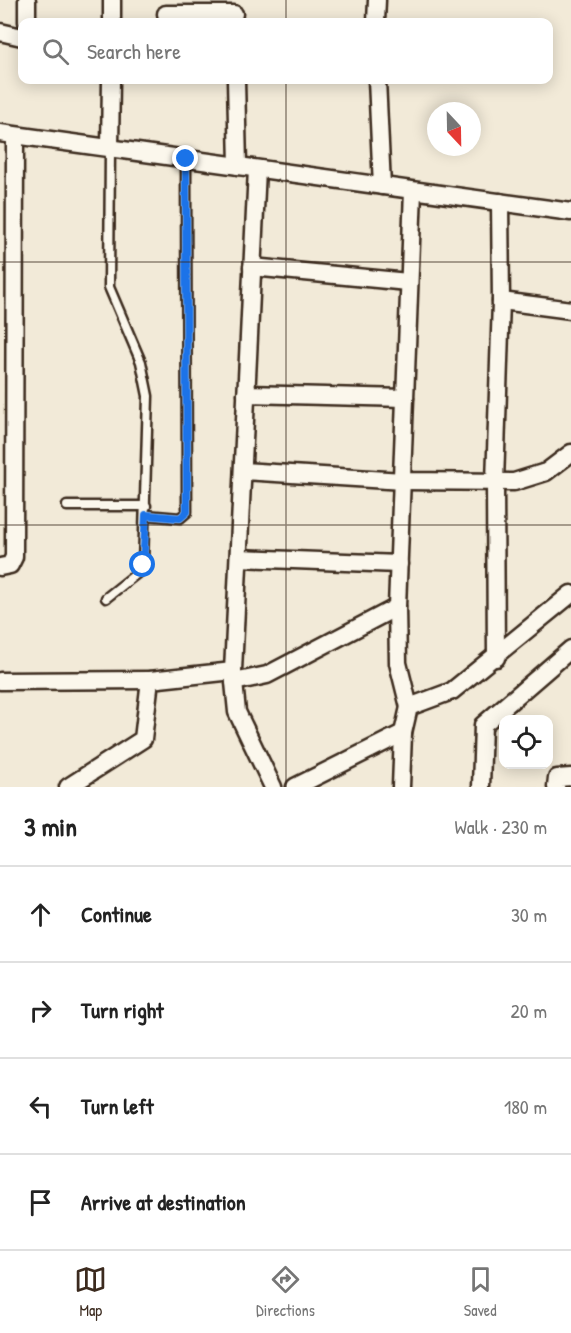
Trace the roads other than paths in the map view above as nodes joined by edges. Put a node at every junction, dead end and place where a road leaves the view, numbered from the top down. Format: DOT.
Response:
graph roads {
  1 [pos="27,0"];
  2 [pos="112,0"];
  3 [pos="376,0"];
  4 [pos="234,12"];
  5 [pos="166,14"];
  6 [pos="27,18"];
  7 [pos="112,18"];
  8 [pos="376,18"];
  9 [pos="0,32"];
  10 [pos="18,36"];
  11 [pos="111,84"];
  12 [pos="236,84"];
  13 [pos="377,84"];
  14 [pos="8,135"];
  15 [pos="110,147"];
  16 [pos="186,159"];
  17 [pos="238,166"];
  18 [pos="256,169"];
  19 [pos="382,186"];
  20 [pos="413,191"];
  21 [pos="500,202"];
  22 [pos="571,212"];
  23 [pos="252,267"];
  24 [pos="408,282"];
  25 [pos="501,302"];
  26 [pos="571,310"];
  27 [pos="246,394"];
  28 [pos="405,398"];
  29 [pos="571,453"];
  30 [pos="243,471"];
  31 [pos="403,481"];
  32 [pos="495,482"];
  33 [pos="7,488"];
  34 [pos="67,506"];
  35 [pos="146,510"];
  36 [pos="239,558"];
  37 [pos="399,564"];
  38 [pos="0,567"];
  39 [pos="571,594"];
  40 [pos="106,598"];
  41 [pos="397,607"];
  42 [pos="571,649"];
  43 [pos="496,658"];
  44 [pos="233,676"];
  45 [pos="150,680"];
  46 [pos="0,681"];
  47 [pos="409,707"];
  48 [pos="403,733"];
  49 [pos="571,777"];
  50 [pos="69,787"];
  51 [pos="273,787"];
  52 [pos="295,787"];
  53 [pos="401,787"];
  54 [pos="481,787"];
  55 [pos="556,787"];
  1 -- 6 [label="street"];
  2 -- 7 [label="street"];
  3 -- 8 [label="street"];
  4 -- 5 [label="street"];
  9 -- 10 [label="street"];
  11 -- 15 [label="street"];
  12 -- 17 [label="street"];
  13 -- 19 [label="street"];
  14 -- 15 [label="street"];
  14 -- 33 [label="street"];
  15 -- 16 [label="street"];
  15 -- 35 [label="lane"];
  16 -- 17 [label="street"];
  16 -- 35 [label="lane"];
  17 -- 18 [label="street"];
  18 -- 19 [label="street"];
  18 -- 23 [label="street"];
  19 -- 20 [label="street"];
  20 -- 21 [label="street"];
  20 -- 24 [label="street"];
  21 -- 22 [label="street"];
  21 -- 25 [label="street"];
  23 -- 24 [label="street"];
  23 -- 27 [label="street"];
  24 -- 28 [label="street"];
  25 -- 26 [label="street"];
  25 -- 32 [label="street"];
  27 -- 28 [label="street"];
  27 -- 30 [label="street"];
  28 -- 31 [label="street"];
  29 -- 32 [label="street"];
  30 -- 31 [label="street"];
  30 -- 36 [label="street"];
  31 -- 32 [label="street"];
  31 -- 37 [label="street"];
  32 -- 43 [label="street"];
  33 -- 38 [label="street"];
  34 -- 35 [label="lane"];
  35 -- 40 [label="lane"];
  36 -- 37 [label="street"];
  36 -- 44 [label="street"];
  37 -- 41 [label="street"];
  39 -- 43 [label="street"];
  41 -- 44 [label="street"];
  41 -- 47 [label="street"];
  42 -- 54 [label="street"];
  43 -- 47 [label="street"];
  44 -- 45 [label="street"];
  44 -- 51 [label="street"];
  45 -- 46 [label="street"];
  45 -- 50 [label="street"];
  47 -- 48 [label="street"];
  48 -- 52 [label="street"];
  48 -- 53 [label="street"];
  49 -- 55 [label="street"];
}
